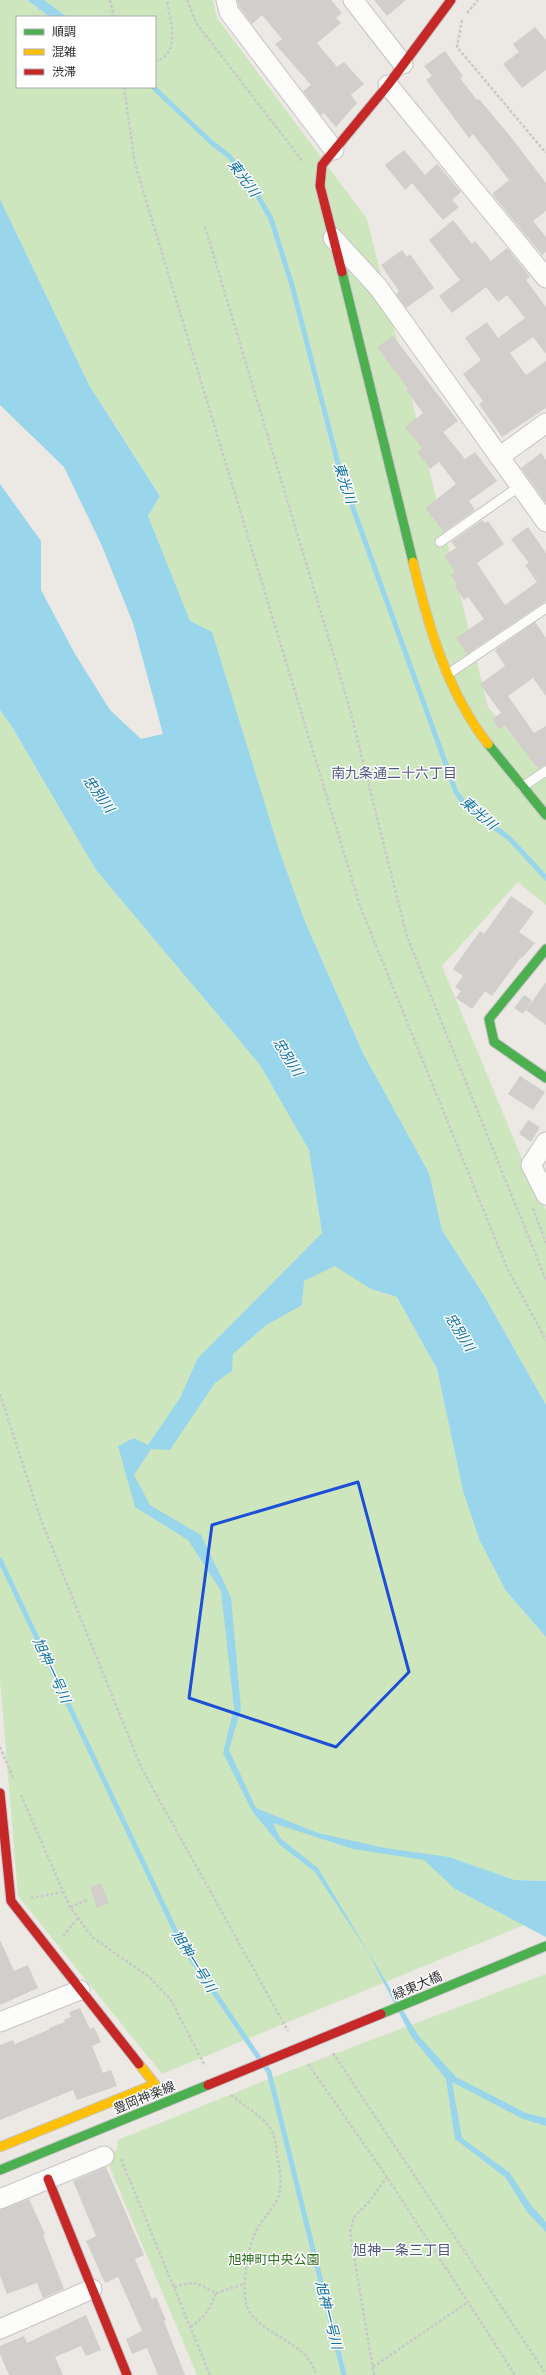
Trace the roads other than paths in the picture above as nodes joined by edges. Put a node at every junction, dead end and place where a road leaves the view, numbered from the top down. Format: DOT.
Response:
graph roads {
  1 [pos="226,0"];
  2 [pos="353,0"];
  3 [pos="451,0"];
  4 [pos="403,64"];
  5 [pos="388,85"];
  6 [pos="334,150"];
  7 [pos="334,238"];
  8 [pos="546,278"];
  9 [pos="546,423"];
  10 [pos="499,457"];
  11 [pos="520,486"];
  12 [pos="546,522"];
  13 [pos="440,542"];
  14 [pos="546,608"];
  15 [pos="447,674"];
  16 [pos="546,771"];
  17 [pos="522,788"];
  18 [pos="546,815"];
  19 [pos="546,949"];
  20 [pos="546,1078"];
  21 [pos="546,1142"];
  22 [pos="546,1195"];
  23 [pos="0,1793"];
  24 [pos="6,1903"];
  25 [pos="546,1946"];
  26 [pos="80,1990"];
  27 [pos="0,2022"];
  28 [pos="298,2049"];
  29 [pos="0,2147"];
  30 [pos="104,2156"];
  31 [pos="0,2170"];
  32 [pos="48,2179"];
  33 [pos="0,2199"];
  34 [pos="92,2289"];
  35 [pos="0,2329"];
  36 [pos="127,2375"];
  1 -- 6 [label="street"];
  2 -- 4 [label="street"];
  3 -- 4 [label="street"];
  4 -- 5 [label="street"];
  5 -- 6 [label="street"];
  5 -- 8 [label="street"];
  6 -- 7 [label="street"];
  7 -- 10 [label="street"];
  7 -- 15 [label="street"];
  9 -- 10 [label="street"];
  10 -- 11 [label="street"];
  11 -- 12 [label="street"];
  11 -- 13 [label="lane"];
  14 -- 15 [label="lane"];
  15 -- 17 [label="street"];
  16 -- 17 [label="lane"];
  17 -- 18 [label="street"];
  19 -- 20 [label="street"];
  21 -- 22 [label="street"];
  23 -- 24 [label="street"];
  24 -- 26 [label="street"];
  25 -- 28 [label="street, 緑東大橋"];
  26 -- 27 [label="street"];
  26 -- 29 [label="street"];
  28 -- 31 [label="street, 豊岡神楽線"];
  30 -- 32 [label="street"];
  32 -- 33 [label="street"];
  32 -- 34 [label="street"];
  34 -- 35 [label="street"];
  34 -- 36 [label="street"];
}
